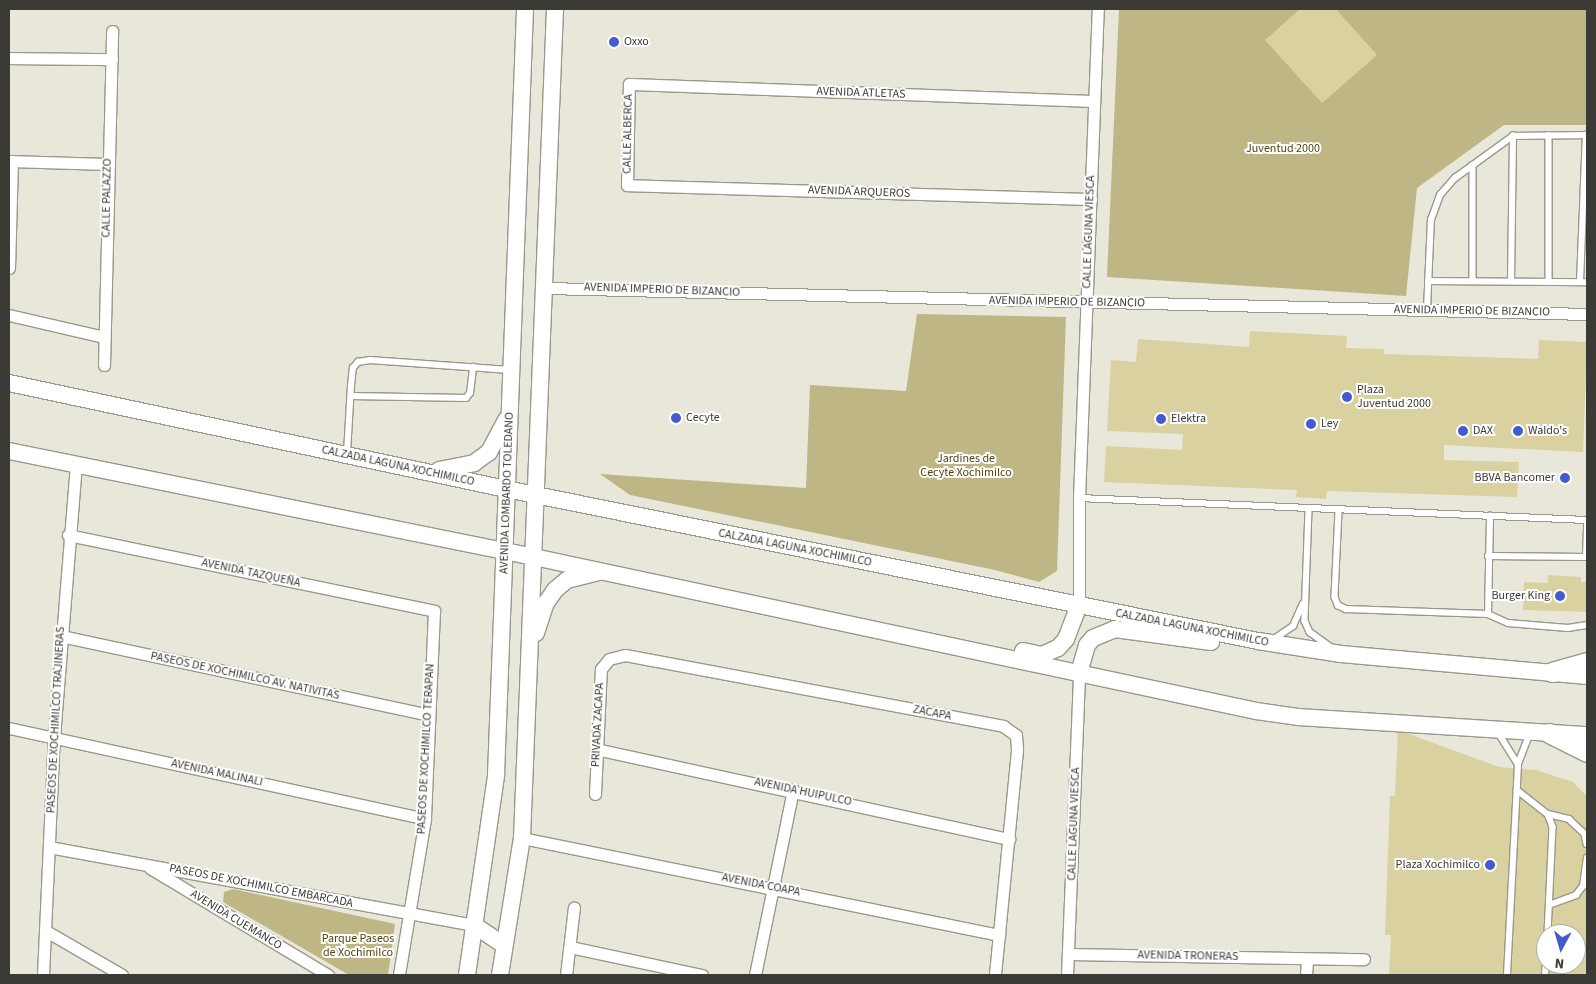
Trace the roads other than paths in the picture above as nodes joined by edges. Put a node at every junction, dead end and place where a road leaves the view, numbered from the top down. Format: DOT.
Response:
graph roads {
  1 [pos="525,9"];
  2 [pos="555,9"];
  3 [pos="1098,9"];
  4 [pos="112,31"];
  5 [pos="9,58"];
  6 [pos="112,59"];
  7 [pos="629,84"];
  8 [pos="1094,101"];
  9 [pos="1549,135"];
  10 [pos="1587,135"];
  11 [pos="1513,136"];
  12 [pos="10,161"];
  13 [pos="107,164"];
  14 [pos="1472,165"];
  15 [pos="627,185"];
  16 [pos="1090,199"];
  17 [pos="9,268"];
  18 [pos="1428,281"];
  19 [pos="1474,281"];
  20 [pos="1511,282"];
  21 [pos="1550,282"];
  22 [pos="1584,282"];
  23 [pos="546,288"];
  24 [pos="1086,304"];
  25 [pos="1427,310"];
  26 [pos="1587,314"];
  27 [pos="9,315"];
  28 [pos="104,337"];
  29 [pos="104,365"];
  30 [pos="473,367"];
  31 [pos="511,370"];
  32 [pos="9,383"];
  33 [pos="350,396"];
  34 [pos="510,411"];
  35 [pos="9,451"];
  36 [pos="347,455"];
  37 [pos="76,464"];
  38 [pos="428,472"];
  39 [pos="506,489"];
  40 [pos="537,495"];
  41 [pos="1079,498"];
  42 [pos="1309,510"];
  43 [pos="1339,511"];
  44 [pos="1490,516"];
  45 [pos="1587,520"];
  46 [pos="68,535"];
  47 [pos="505,551"];
  48 [pos="534,556"];
  49 [pos="1488,556"];
  50 [pos="1586,557"];
  51 [pos="603,571"];
  52 [pos="1304,602"];
  53 [pos="1079,605"];
  54 [pos="434,611"];
  55 [pos="1488,614"];
  56 [pos="850,623"];
  57 [pos="1587,625"];
  58 [pos="61,636"];
  59 [pos="1258,641"];
  60 [pos="1298,648"];
  61 [pos="530,649"];
  62 [pos="1341,654"];
  63 [pos="609,659"];
  64 [pos="1587,662"];
  65 [pos="1552,672"];
  66 [pos="1079,673"];
  67 [pos="1587,676"];
  68 [pos="428,716"];
  69 [pos="9,728"];
  70 [pos="1497,730"];
  71 [pos="1530,732"];
  72 [pos="1549,733"];
  73 [pos="1587,735"];
  74 [pos="54,737"];
  75 [pos="596,749"];
  76 [pos="1587,752"];
  77 [pos="1518,764"];
  78 [pos="793,790"];
  79 [pos="1517,790"];
  80 [pos="595,794"];
  81 [pos="1548,814"];
  82 [pos="425,819"];
  83 [pos="522,838"];
  84 [pos="1009,839"];
  85 [pos="1587,844"];
  86 [pos="49,847"];
  87 [pos="1587,858"];
  88 [pos="144,865"];
  89 [pos="773,887"];
  90 [pos="1549,905"];
  91 [pos="574,907"];
  92 [pos="409,914"];
  93 [pos="1548,924"];
  94 [pos="474,925"];
  95 [pos="46,931"];
  96 [pos="998,935"];
  97 [pos="504,945"];
  98 [pos="570,947"];
  99 [pos="1069,954"];
  100 [pos="1307,959"];
  101 [pos="1364,959"];
  102 [pos="43,975"];
  103 [pos="122,975"];
  104 [pos="328,975"];
  105 [pos="399,975"];
  106 [pos="467,975"];
  107 [pos="500,975"];
  108 [pos="566,975"];
  109 [pos="702,975"];
  110 [pos="755,975"];
  111 [pos="995,975"];
  112 [pos="1067,975"];
  113 [pos="1306,975"];
  114 [pos="1508,975"];
  1 -- 31 [label="main road, AVENIDA LOMBARDO TOLEDANO"];
  2 -- 23 [label="main road"];
  3 -- 8 [label="street, CALLE LAGUNA VIESCA"];
  4 -- 6 [label="street, CALLE PALAZZO"];
  5 -- 6 [label="street"];
  6 -- 13 [label="street, CALLE PALAZZO"];
  7 -- 8 [label="street, AVENIDA ATLETAS"];
  7 -- 15 [label="street, CALLE ALBERCA"];
  8 -- 16 [label="street, CALLE LAGUNA VIESCA"];
  9 -- 10 [label="lane"];
  9 -- 11 [label="lane"];
  9 -- 21 [label="lane"];
  10 -- 22 [label="lane"];
  11 -- 14 [label="lane"];
  11 -- 20 [label="lane"];
  12 -- 13 [label="street"];
  12 -- 17 [label="street"];
  13 -- 28 [label="street, CALLE PALAZZO"];
  14 -- 18 [label="lane"];
  14 -- 19 [label="lane"];
  15 -- 16 [label="street, AVENIDA ARQUEROS"];
  16 -- 24 [label="street, CALLE LAGUNA VIESCA"];
  18 -- 19 [label="lane"];
  18 -- 25 [label="lane"];
  19 -- 20 [label="lane"];
  20 -- 21 [label="lane"];
  21 -- 22 [label="lane"];
  23 -- 24 [label="street, AVENIDA IMPERIO DE BIZANCIO"];
  23 -- 40 [label="main road"];
  24 -- 25 [label="street, AVENIDA IMPERIO DE BIZANCIO"];
  24 -- 41 [label="street, CALLE LAGUNA VIESCA"];
  25 -- 26 [label="street, AVENIDA IMPERIO DE BIZANCIO"];
  27 -- 28 [label="street"];
  28 -- 29 [label="street, CALLE PALAZZO"];
  30 -- 31 [label="lane"];
  30 -- 33 [label="lane"];
  30 -- 33 [label="lane"];
  31 -- 34 [label="main road, AVENIDA LOMBARDO TOLEDANO"];
  32 -- 36 [label="main road, CALZADA LAGUNA XOCHIMILCO"];
  33 -- 36 [label="lane"];
  34 -- 38 [label="main road"];
  34 -- 39 [label="main road, AVENIDA LOMBARDO TOLEDANO"];
  35 -- 37 [label="main road"];
  36 -- 38 [label="main road, CALZADA LAGUNA XOCHIMILCO"];
  37 -- 46 [label="street, PASEOS DE XOCHIMILCO TRAJINERAS"];
  37 -- 47 [label="main road"];
  38 -- 39 [label="main road, CALZADA LAGUNA XOCHIMILCO"];
  39 -- 40 [label="main road, CALZADA LAGUNA XOCHIMILCO"];
  39 -- 47 [label="main road, AVENIDA LOMBARDO TOLEDANO"];
  40 -- 48 [label="main road"];
  40 -- 53 [label="main road, CALZADA LAGUNA XOCHIMILCO"];
  41 -- 42 [label="lane"];
  41 -- 53 [label="street, CALLE LAGUNA VIESCA"];
  42 -- 43 [label="lane"];
  42 -- 52 [label="lane"];
  43 -- 44 [label="lane"];
  43 -- 55 [label="lane"];
  44 -- 45 [label="lane"];
  44 -- 49 [label="lane"];
  45 -- 50 [label="lane"];
  46 -- 54 [label="street, AVENIDA TAZQUEÑA"];
  46 -- 58 [label="street, PASEOS DE XOCHIMILCO TRAJINERAS"];
  47 -- 48 [label="main road"];
  47 -- 94 [label="main road, AVENIDA LOMBARDO TOLEDANO"];
  48 -- 51 [label="main road"];
  48 -- 61 [label="main road"];
  49 -- 50 [label="lane"];
  49 -- 55 [label="lane"];
  51 -- 56 [label="main road"];
  51 -- 61 [label="main road"];
  52 -- 59 [label="lane"];
  52 -- 62 [label="lane"];
  53 -- 56 [label="main road"];
  53 -- 59 [label="main road, CALZADA LAGUNA XOCHIMILCO"];
  54 -- 68 [label="street, PASEOS DE XOCHIMILCO TERAPAN"];
  55 -- 57 [label="lane"];
  56 -- 66 [label="main road"];
  58 -- 68 [label="street, PASEOS DE XOCHIMILCO AV. NATIVITAS"];
  58 -- 74 [label="street, PASEOS DE XOCHIMILCO TRAJINERAS"];
  59 -- 60 [label="main road, CALZADA LAGUNA XOCHIMILCO"];
  60 -- 62 [label="main road, CALZADA LAGUNA XOCHIMILCO"];
  60 -- 66 [label="main road"];
  61 -- 83 [label="main road"];
  62 -- 65 [label="main road, CALZADA LAGUNA XOCHIMILCO"];
  63 -- 75 [label="street, PRIVADA ZACAPA"];
  63 -- 84 [label="street, ZACAPA"];
  64 -- 65 [label="main road"];
  65 -- 67 [label="main road, CALZADA LAGUNA XOCHIMILCO"];
  66 -- 70 [label="main road"];
  66 -- 99 [label="street, CALLE LAGUNA VIESCA"];
  68 -- 82 [label="street, PASEOS DE XOCHIMILCO TERAPAN"];
  69 -- 74 [label="street, AVENIDA MALINALI"];
  70 -- 71 [label="main road"];
  70 -- 77 [label="lane"];
  71 -- 72 [label="main road"];
  71 -- 77 [label="lane"];
  72 -- 73 [label="main road"];
  72 -- 76 [label="main road"];
  74 -- 82 [label="street, AVENIDA MALINALI"];
  74 -- 86 [label="street, PASEOS DE XOCHIMILCO TRAJINERAS"];
  75 -- 78 [label="street, AVENIDA HUIPULCO"];
  75 -- 80 [label="street, PRIVADA ZACAPA"];
  77 -- 79 [label="lane"];
  78 -- 84 [label="street, AVENIDA HUIPULCO"];
  78 -- 89 [label="street"];
  79 -- 81 [label="lane"];
  79 -- 114 [label="lane"];
  81 -- 85 [label="lane"];
  81 -- 90 [label="lane"];
  82 -- 92 [label="street, PASEOS DE XOCHIMILCO TERAPAN"];
  83 -- 89 [label="street, AVENIDA COAPA"];
  83 -- 97 [label="main road"];
  84 -- 96 [label="street, ZACAPA"];
  86 -- 88 [label="street, PASEOS DE XOCHIMILCO EMBARCADA"];
  86 -- 95 [label="street, PASEOS DE XOCHIMILCO TRAJINERAS"];
  87 -- 90 [label="lane"];
  88 -- 92 [label="street, PASEOS DE XOCHIMILCO EMBARCADA"];
  88 -- 104 [label="street, AVENIDA CUEMANCO"];
  89 -- 96 [label="street, AVENIDA COAPA"];
  89 -- 110 [label="street"];
  90 -- 93 [label="lane"];
  91 -- 98 [label="street"];
  92 -- 94 [label="street, PASEOS DE XOCHIMILCO EMBARCADA"];
  92 -- 105 [label="street, PASEOS DE XOCHIMILCO TERAPAN"];
  94 -- 97 [label="main road"];
  94 -- 106 [label="main road, AVENIDA LOMBARDO TOLEDANO"];
  95 -- 102 [label="street, PASEOS DE XOCHIMILCO TRAJINERAS"];
  95 -- 103 [label="street"];
  96 -- 111 [label="street, ZACAPA"];
  97 -- 107 [label="main road"];
  98 -- 108 [label="street"];
  98 -- 109 [label="street"];
  99 -- 100 [label="street, AVENIDA TRONERAS"];
  99 -- 112 [label="street, CALLE LAGUNA VIESCA"];
  100 -- 101 [label="street, AVENIDA TRONERAS"];
  100 -- 113 [label="street"];
}
